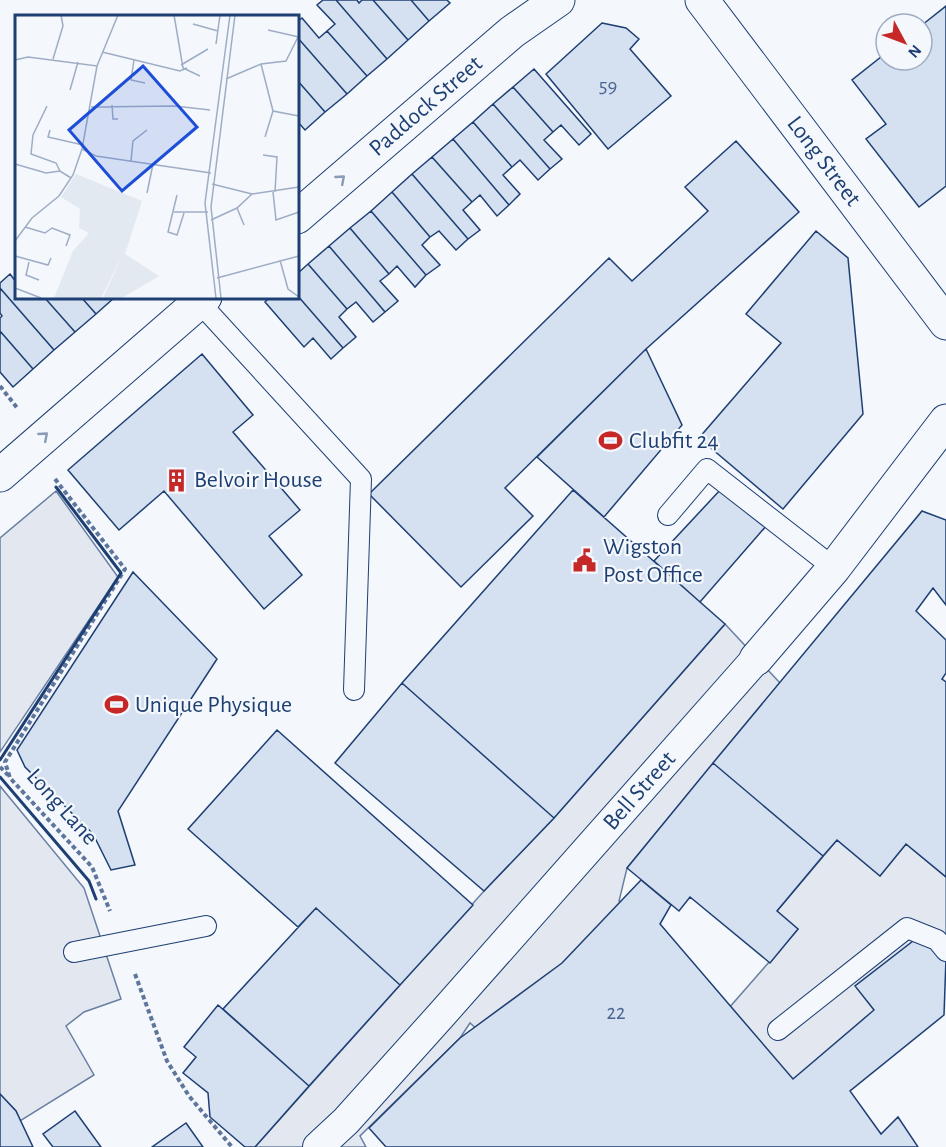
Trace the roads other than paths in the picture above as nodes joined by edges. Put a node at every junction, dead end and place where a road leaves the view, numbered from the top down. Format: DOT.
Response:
graph roads {
  1 [pos="539,0"];
  2 [pos="558,0"];
  3 [pos="707,2"];
  4 [pos="512,32"];
  5 [pos="298,216"];
  6 [pos="202,300"];
  7 [pos="946,323"];
  8 [pos="946,421"];
  9 [pos="1,472"];
  10 [pos="668,515"];
  11 [pos="834,568"];
  12 [pos="756,659"];
  13 [pos="354,690"];
  14 [pos="206,926"];
  15 [pos="946,951"];
  16 [pos="74,952"];
  17 [pos="778,1030"];
  18 [pos="318,1147"];
  1 -- 4 [label="street"];
  2 -- 4 [label="street, Paddock Street"];
  3 -- 7 [label="street, Long Street"];
  5 -- 4 [label="street, Paddock Street, one-way"];
  9 -- 6 [label="street, one-way"];
  6 -- 13 [label="lane"];
  8 -- 11 [label="street, Bell Street"];
  10 -- 11 [label="lane"];
  11 -- 12 [label="street, Bell Street"];
  12 -- 18 [label="street, Bell Street"];
  14 -- 16 [label="lane"];
  15 -- 17 [label="lane"];
}
